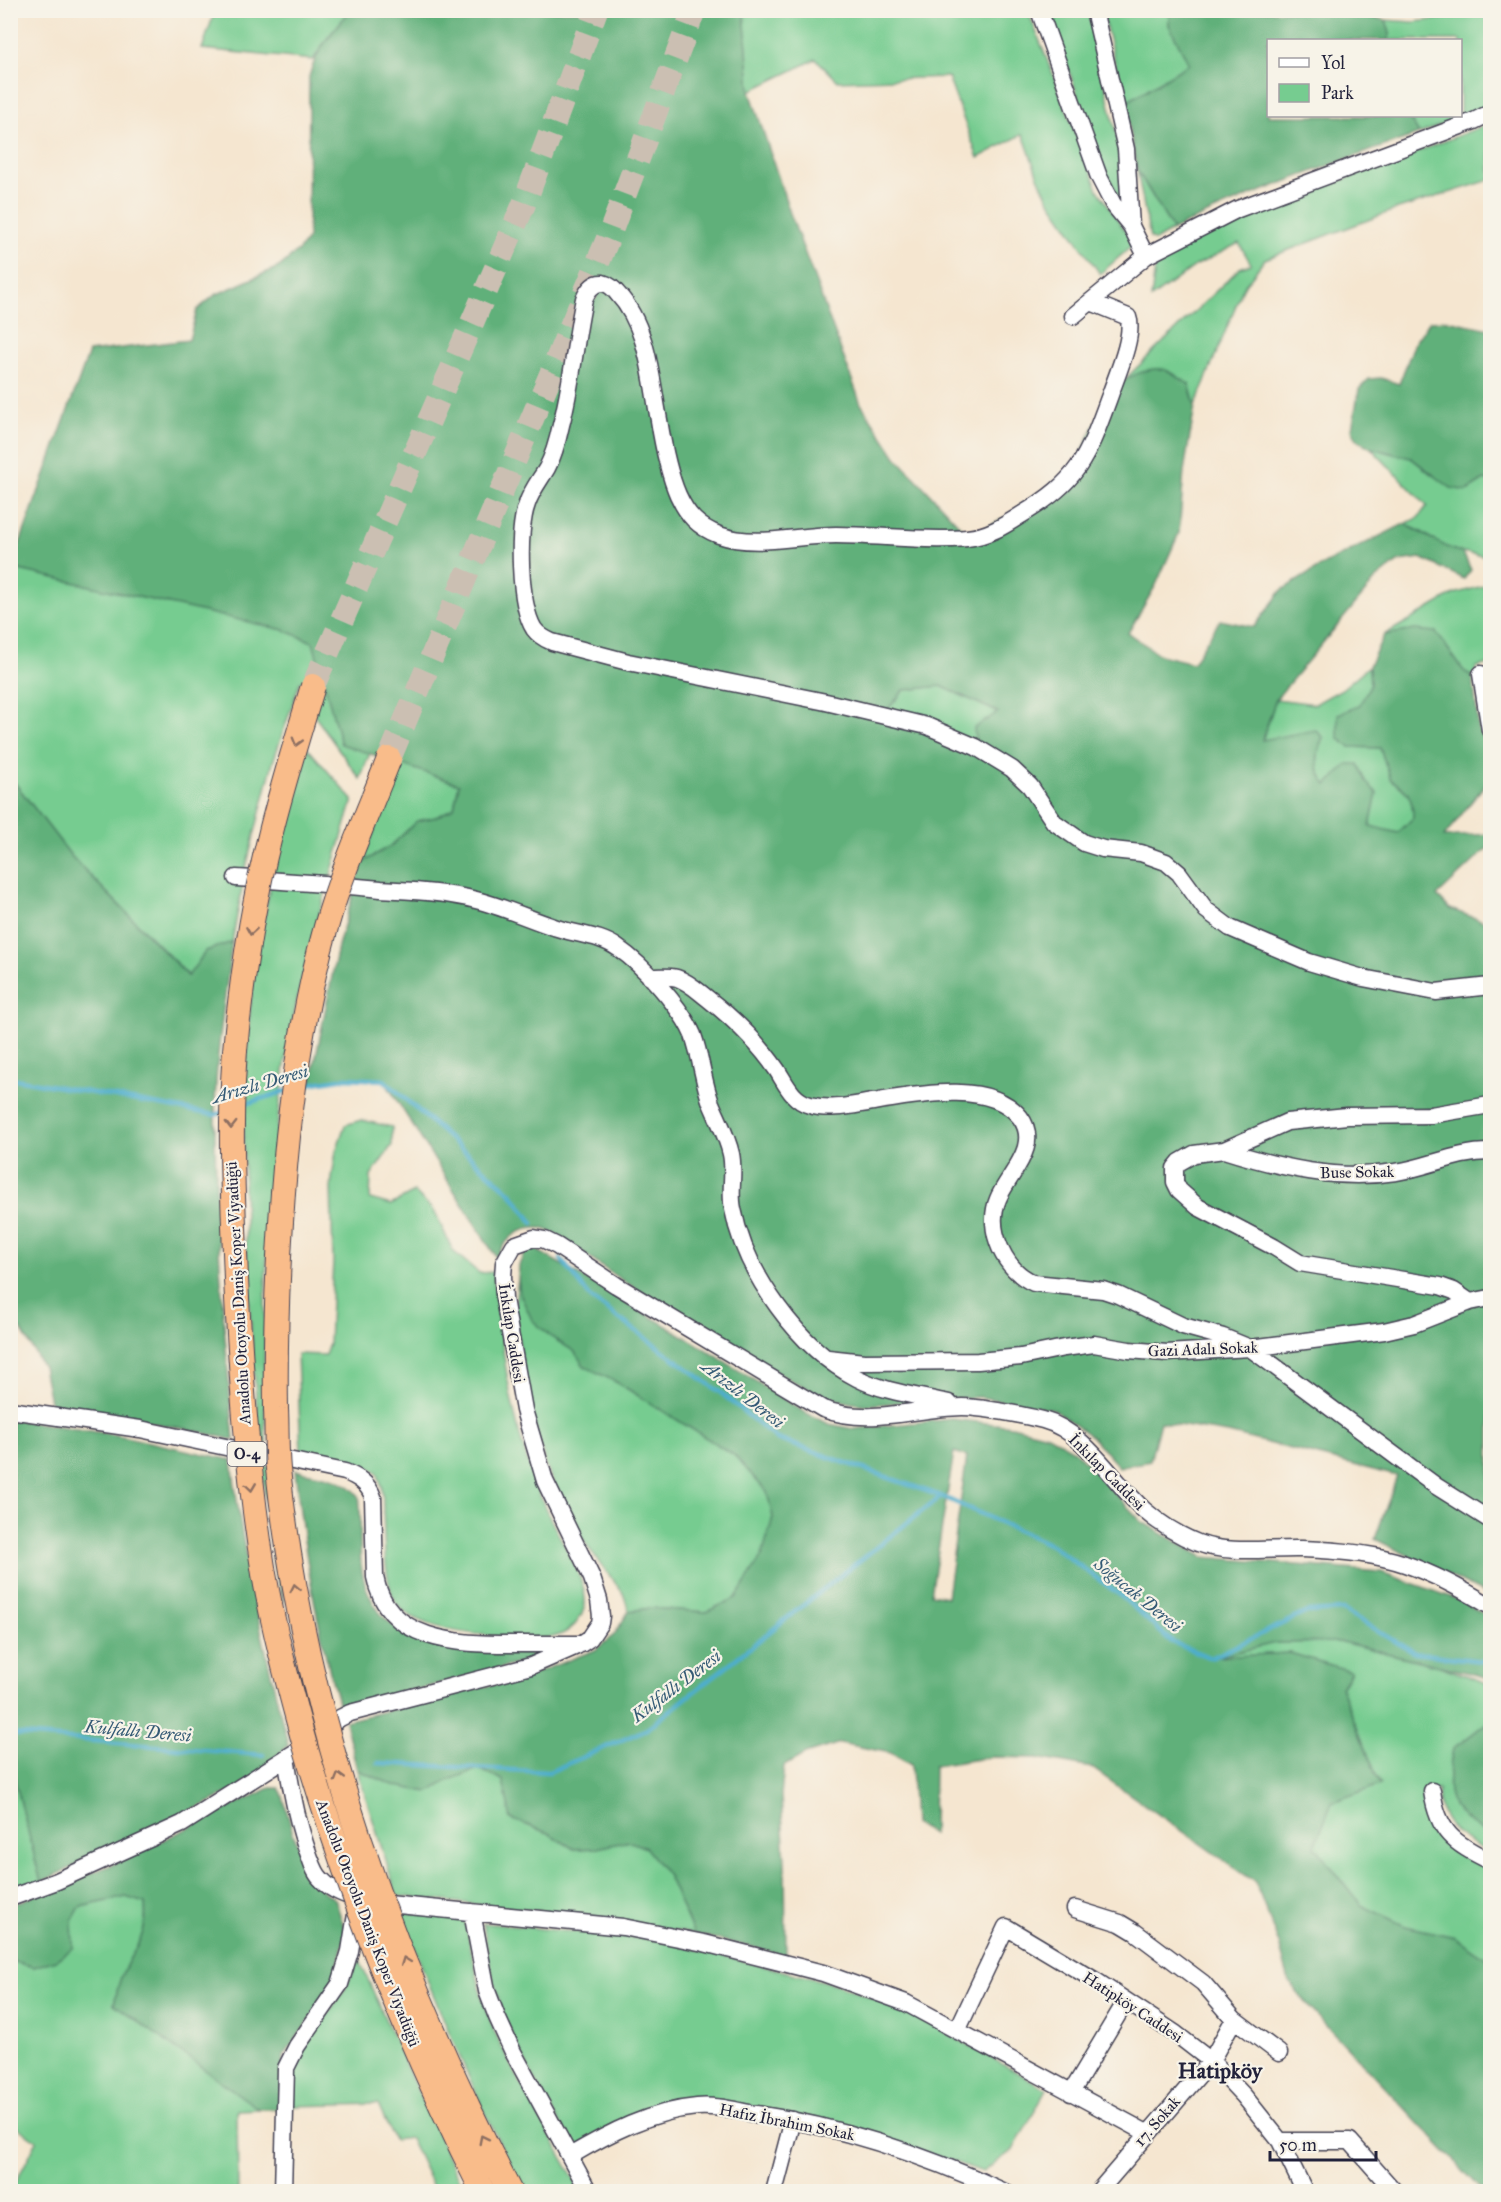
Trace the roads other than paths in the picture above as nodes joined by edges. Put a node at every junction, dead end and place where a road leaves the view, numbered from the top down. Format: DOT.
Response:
graph roads {
  1 [pos="1039,10"];
  2 [pos="1094,10"];
  3 [pos="1491,113"];
  4 [pos="1131,226"];
  5 [pos="1146,256"];
  6 [pos="1091,302"];
  7 [pos="1073,316"];
  8 [pos="1481,674"];
  9 [pos="313,686"];
  10 [pos="1491,730"];
  11 [pos="389,759"];
  12 [pos="236,878"];
  13 [pos="650,977"];
  14 [pos="1491,986"];
  15 [pos="1491,1105"];
  16 [pos="1224,1150"];
  17 [pos="1491,1152"];
  18 [pos="1491,1298"];
  19 [pos="1470,1302"];
  20 [pos="1250,1348"];
  21 [pos="824,1358"];
  22 [pos="964,1407"];
  23 [pos="10,1410"];
  24 [pos="1491,1520"];
  25 [pos="1491,1606"];
  26 [pos="581,1644"];
  27 [pos="286,1758"];
  28 [pos="1432,1791"];
  29 [pos="1491,1861"];
  30 [pos="10,1898"];
  31 [pos="358,1899"];
  32 [pos="1075,1909"];
  33 [pos="472,1912"];
  34 [pos="1126,2001"];
  35 [pos="1234,2019"];
  36 [pos="957,2031"];
  37 [pos="1279,2053"];
  38 [pos="1211,2061"];
  39 [pos="1071,2092"];
  40 [pos="793,2120"];
  41 [pos="1147,2133"];
  42 [pos="1280,2141"];
  43 [pos="570,2156"];
  44 [pos="284,2192"];
  45 [pos="483,2192"];
  46 [pos="510,2192"];
  47 [pos="589,2192"];
  48 [pos="774,2192"];
  49 [pos="1005,2192"];
  50 [pos="1098,2192"];
  51 [pos="1305,2192"];
  52 [pos="1395,2192"];
  1 -- 4 [label="street"];
  2 -- 4 [label="street"];
  3 -- 5 [label="street"];
  4 -- 5 [label="street"];
  5 -- 6 [label="street"];
  6 -- 7 [label="street"];
  6 -- 14 [label="street"];
  8 -- 10 [label="street"];
  9 -- 45 [label="highway, Anadolu Otoyolu Daniş Koper Viyadüğü / O-4, one-way, bridge"];
  46 -- 11 [label="highway, Anadolu Otoyolu Daniş Koper Viyadüğü / O-4, one-way, bridge"];
  12 -- 13 [label="street"];
  13 -- 20 [label="street"];
  13 -- 21 [label="street"];
  15 -- 16 [label="street"];
  16 -- 17 [label="street, Buse Sokak"];
  16 -- 19 [label="street"];
  18 -- 19 [label="street, Gazi Adalı Sokak"];
  19 -- 20 [label="street, Gazi Adalı Sokak"];
  20 -- 21 [label="street, Gazi Adalı Sokak"];
  20 -- 24 [label="street"];
  21 -- 22 [label="street"];
  22 -- 25 [label="street, İnkılap Caddesi"];
  22 -- 26 [label="street, İnkılap Caddesi"];
  23 -- 26 [label="street"];
  26 -- 27 [label="street"];
  27 -- 30 [label="street"];
  27 -- 31 [label="street"];
  28 -- 29 [label="street"];
  31 -- 33 [label="street"];
  31 -- 44 [label="street"];
  32 -- 35 [label="street"];
  33 -- 36 [label="street"];
  33 -- 43 [label="street"];
  34 -- 36 [label="street, Hatipköy Caddesi"];
  34 -- 38 [label="street, Hatipköy Caddesi"];
  34 -- 39 [label="street"];
  35 -- 37 [label="street"];
  35 -- 38 [label="street, 17. Sokak"];
  36 -- 39 [label="street"];
  38 -- 41 [label="street, 17. Sokak"];
  38 -- 42 [label="street, Hatipköy Caddesi"];
  39 -- 41 [label="street"];
  40 -- 43 [label="street, Hafız İbrahim Sokak"];
  40 -- 48 [label="street"];
  40 -- 49 [label="street, Hafız İbrahim Sokak"];
  41 -- 50 [label="street, 17. Sokak"];
  42 -- 51 [label="street, Hatipköy Caddesi"];
  42 -- 52 [label="street"];
  43 -- 47 [label="street"];
}
